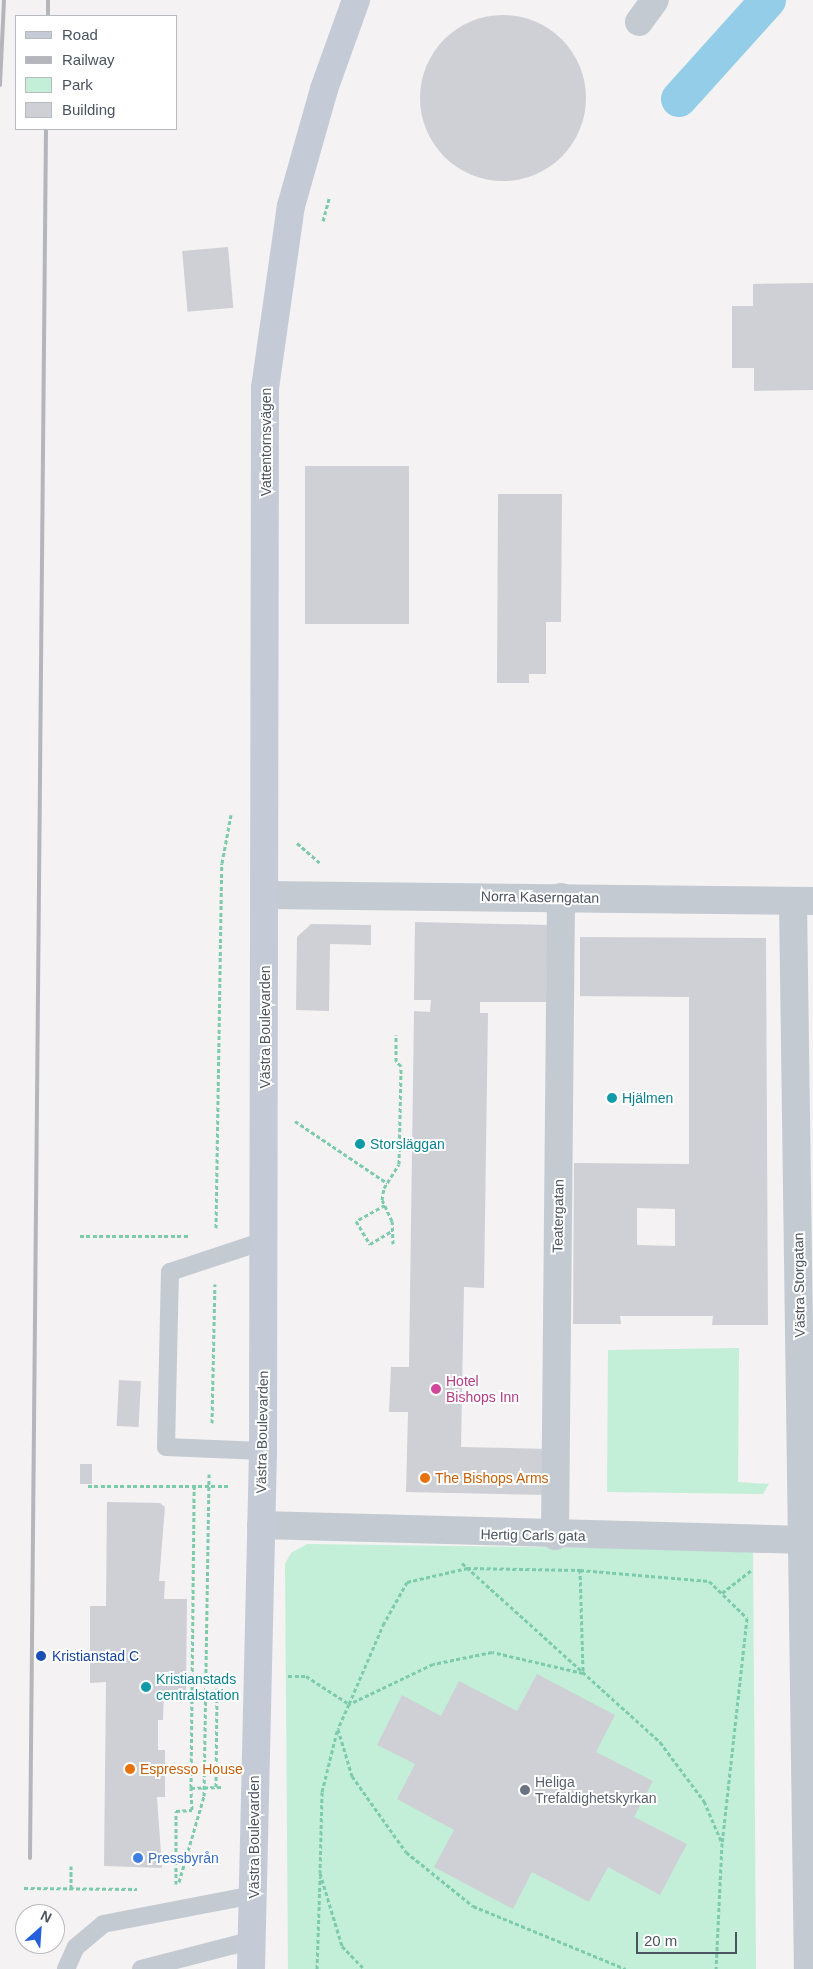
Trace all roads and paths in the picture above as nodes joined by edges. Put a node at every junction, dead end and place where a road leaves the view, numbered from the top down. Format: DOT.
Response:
graph roads {
  1 [pos="356,0"];
  2 [pos="655,0"];
  3 [pos="639,22"];
  4 [pos="330,191"];
  5 [pos="321,230"];
  6 [pos="231,811"];
  7 [pos="296,840"];
  8 [pos="323,864"];
  9 [pos="266,895"];
  10 [pos="562,897"];
  11 [pos="803,901"];
  12 [pos="396,1035"];
  13 [pos="264,1119"];
  14 [pos="386,1183"];
  15 [pos="385,1204"];
  16 [pos="392,1230"];
  17 [pos="80,1236"];
  18 [pos="216,1236"];
  19 [pos="264,1242"];
  20 [pos="393,1244"];
  21 [pos="215,1258"];
  22 [pos="212,1448"];
  23 [pos="263,1451"];
  24 [pos="88,1486"];
  25 [pos="194,1486"];
  26 [pos="209,1486"];
  27 [pos="262,1486"];
  28 [pos="261,1526"];
  29 [pos="428,1532"];
  30 [pos="567,1536"];
  31 [pos="804,1540"];
  32 [pos="467,1568"];
  33 [pos="580,1570"];
  34 [pos="583,1673"];
  35 [pos="257,1676"];
  36 [pos="217,1688"];
  37 [pos="349,1704"];
  38 [pos="338,1729"];
  39 [pos="216,1787"];
  40 [pos="221,1787"];
  41 [pos="191,1788"];
  42 [pos="204,1788"];
  43 [pos="722,1844"];
  44 [pos="71,1866"];
  45 [pos="320,1873"];
  46 [pos="24,1888"];
  47 [pos="167,1888"];
  48 [pos="176,1888"];
  49 [pos="71,1889"];
  50 [pos="148,1889"];
  51 [pos="254,1895"];
  52 [pos="253,1940"];
  53 [pos="66,1969"];
  54 [pos="141,1969"];
  55 [pos="251,1969"];
  56 [pos="317,1969"];
  57 [pos="364,1969"];
  58 [pos="626,1969"];
  59 [pos="716,1969"];
  60 [pos="808,1969"];
  1 -- 9 [label="street, Vattentornsvägen"];
  2 -- 3 [label="street"];
  4 -- 5 [label="path"];
  6 -- 18 [label="path"];
  7 -- 8 [label="path"];
  9 -- 10 [label="street, Norra Kaserngatan"];
  9 -- 13 [label="street, Västra Boulevarden"];
  10 -- 11 [label="street, Norra Kaserngatan"];
  10 -- 30 [label="street, Teatergatan"];
  11 -- 31 [label="street, Västra Storgatan"];
  12 -- 14 [label="path"];
  13 -- 14 [label="path"];
  13 -- 19 [label="street, Västra Boulevarden"];
  14 -- 15 [label="path"];
  15 -- 16 [label="path"];
  15 -- 16 [label="path"];
  16 -- 20 [label="path"];
  17 -- 18 [label="path"];
  18 -- 21 [label="path"];
  19 -- 21 [label="lane"];
  19 -- 23 [label="street, Västra Boulevarden"];
  21 -- 22 [label="path"];
  21 -- 22 [label="lane"];
  22 -- 23 [label="lane"];
  22 -- 26 [label="path"];
  23 -- 27 [label="street, Västra Boulevarden"];
  24 -- 25 [label="path"];
  25 -- 26 [label="path"];
  25 -- 41 [label="path"];
  26 -- 27 [label="path"];
  26 -- 42 [label="path"];
  27 -- 28 [label="street, Västra Boulevarden"];
  28 -- 29 [label="street, Hertig Carls gata"];
  28 -- 35 [label="street, Västra Boulevarden"];
  29 -- 30 [label="street, Hertig Carls gata"];
  29 -- 32 [label="path"];
  30 -- 31 [label="street, Hertig Carls gata"];
  30 -- 33 [label="path"];
  31 -- 60 [label="street, Västra Storgatan"];
  32 -- 33 [label="path"];
  32 -- 34 [label="path"];
  32 -- 37 [label="path"];
  33 -- 34 [label="path"];
  33 -- 43 [label="path"];
  34 -- 37 [label="path"];
  34 -- 43 [label="path"];
  35 -- 37 [label="path"];
  35 -- 51 [label="street, Västra Boulevarden"];
  36 -- 39 [label="path"];
  37 -- 38 [label="path"];
  38 -- 45 [label="path"];
  38 -- 58 [label="path"];
  39 -- 40 [label="path"];
  39 -- 42 [label="path"];
  41 -- 42 [label="path"];
  41 -- 48 [label="path"];
  42 -- 48 [label="path"];
  43 -- 59 [label="path"];
  44 -- 49 [label="path"];
  45 -- 56 [label="path"];
  45 -- 57 [label="path"];
  46 -- 49 [label="path"];
  47 -- 48 [label="path"];
  49 -- 50 [label="path"];
  51 -- 52 [label="street, Västra Boulevarden"];
  51 -- 53 [label="lane"];
  52 -- 54 [label="lane"];
  52 -- 55 [label="street, Västra Boulevarden"];
}
